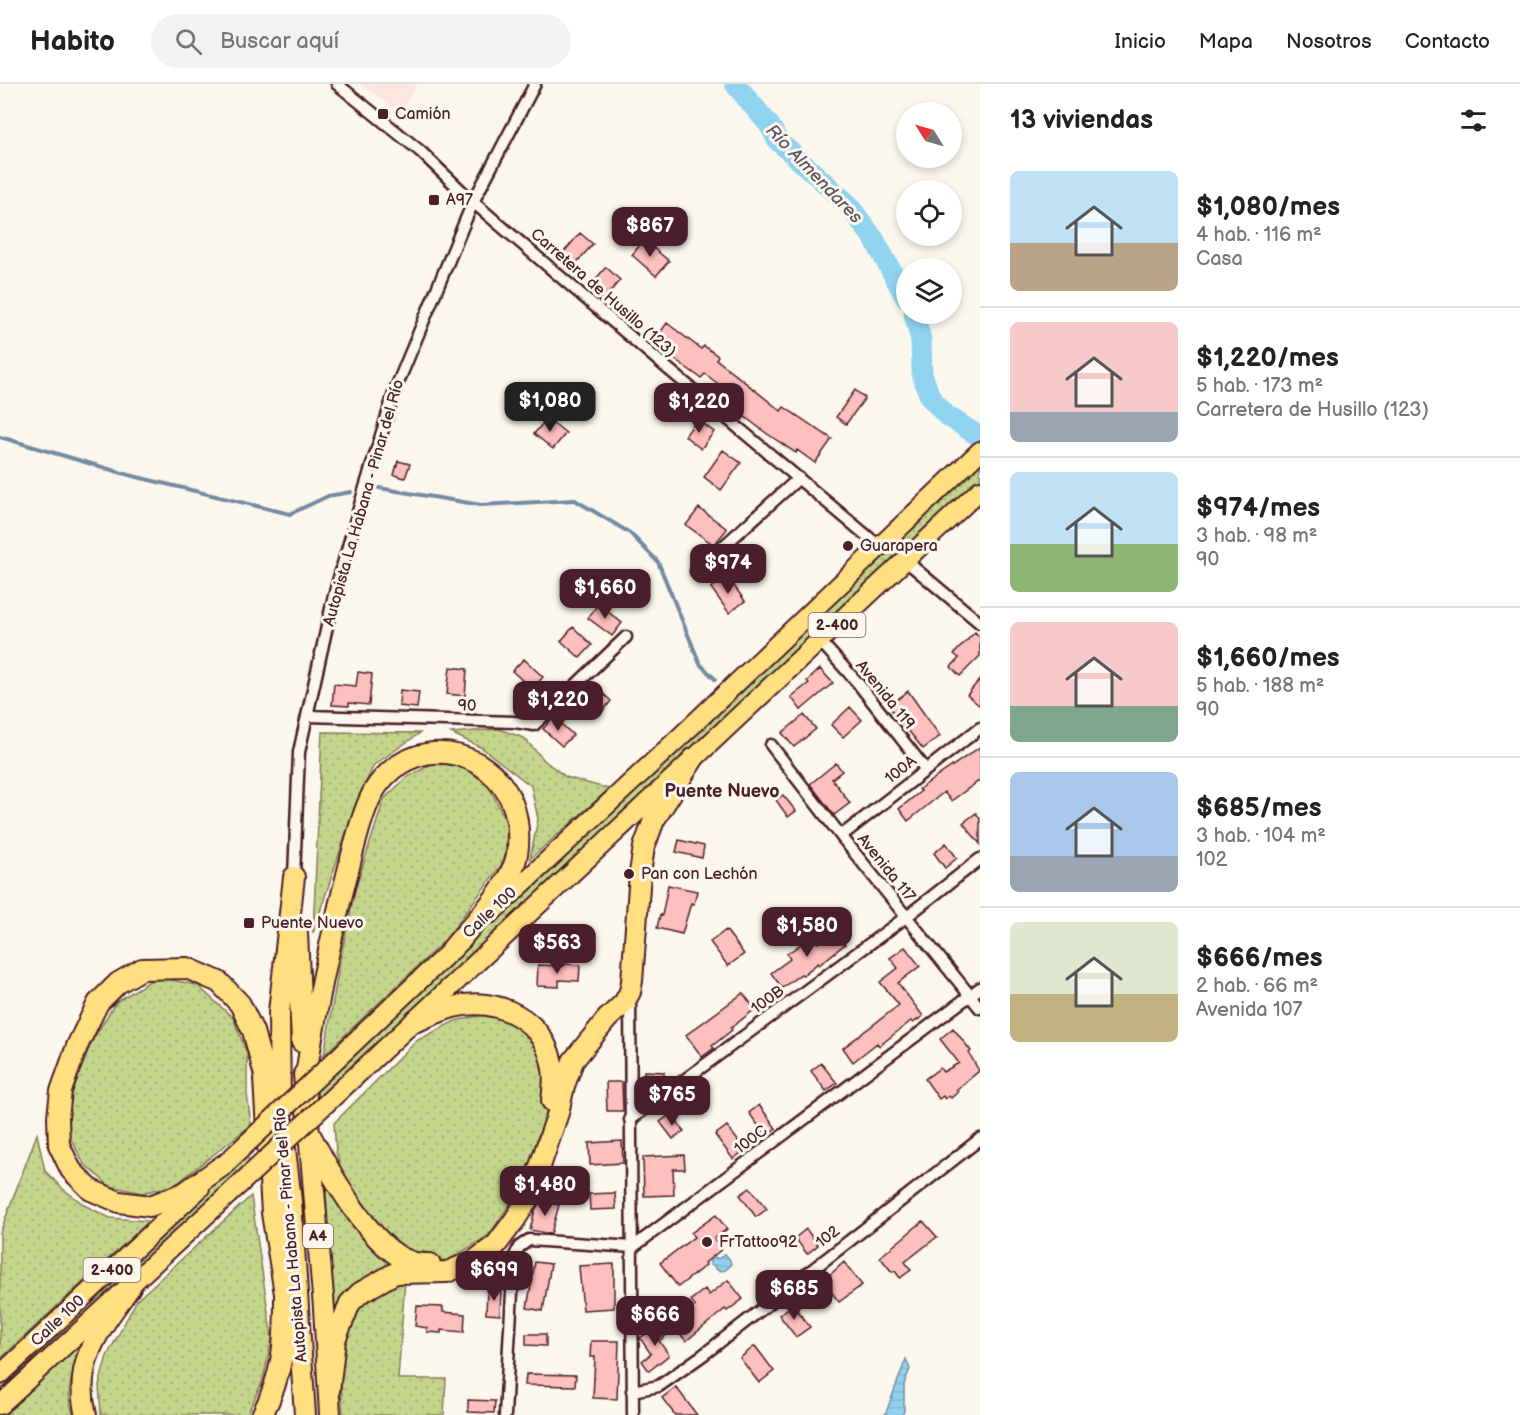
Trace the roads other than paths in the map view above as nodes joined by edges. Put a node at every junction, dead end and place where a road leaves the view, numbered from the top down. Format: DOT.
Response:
graph roads {
  1 [pos="337,84"];
  2 [pos="535,84"];
  3 [pos="473,202"];
  4 [pos="980,451"];
  5 [pos="800,478"];
  6 [pos="980,490"];
  7 [pos="879,546"];
  8 [pos="906,561"];
  9 [pos="696,571"];
  10 [pos="980,623"];
  11 [pos="626,637"];
  12 [pos="820,641"];
  13 [pos="307,716"];
  14 [pos="980,728"];
  15 [pos="771,745"];
  16 [pos="693,759"];
  17 [pos="926,770"];
  18 [pos="841,836"];
  19 [pos="980,860"];
  20 [pos="294,877"];
  21 [pos="906,917"];
  22 [pos="452,949"];
  23 [pos="980,988"];
  24 [pos="630,992"];
  25 [pos="971,996"];
  26 [pos="980,1008"];
  27 [pos="279,1012"];
  28 [pos="414,1022"];
  29 [pos="264,1072"];
  30 [pos="305,1081"];
  31 [pos="280,1106"];
  32 [pos="630,1120"];
  33 [pos="308,1131"];
  34 [pos="980,1138"];
  35 [pos="225,1164"];
  36 [pos="633,1247"];
  37 [pos="130,1287"];
  38 [pos="285,1296"];
  39 [pos="0,1375"];
  40 [pos="304,1382"];
  41 [pos="329,1391"];
  42 [pos="632,1391"];
  43 [pos="0,1405"];
  44 [pos="86,1415"];
  45 [pos="262,1415"];
  46 [pos="305,1415"];
  47 [pos="330,1415"];
  48 [pos="505,1415"];
  49 [pos="633,1415"];
  1 -- 3 [label="street, Carretera de Husillo (123)"];
  2 -- 3 [label="street, Autopista La Habana - Pinar del Río"];
  3 -- 5 [label="street, Carretera de Husillo (123)"];
  3 -- 13 [label="street, Autopista La Habana - Pinar del Río"];
  4 -- 7 [label="highway, Calle 100 / 2-400"];
  5 -- 7 [label="street, Carretera de Husillo (123)"];
  5 -- 9 [label="street"];
  6 -- 8 [label="highway, Calle 100 / 2-400"];
  7 -- 22 [label="highway, Calle 100 / 2-400"];
  8 -- 10 [label="street"];
  8 -- 12 [label="highway, Calle 100 / 2-400"];
  11 -- 13 [label="street, 90"];
  12 -- 16 [label="highway, Calle 100 / 2-400"];
  12 -- 17 [label="street, Avenida 119"];
  13 -- 20 [label="street, Autopista La Habana - Pinar del Río"];
  14 -- 17 [label="street, 100A"];
  15 -- 18 [label="street, Avenida 117"];
  16 -- 24 [label="highway"];
  16 -- 28 [label="highway, Calle 100 / 2-400"];
  17 -- 18 [label="street, 100A"];
  18 -- 21 [label="street, Avenida 117"];
  19 -- 21 [label="street, 100B"];
  20 -- 27 [label="highway, Autopista La Habana - Pinar del Río / A4"];
  20 -- 30 [label="highway, Autopista La Habana - Pinar del Río / A4"];
  21 -- 25 [label="street, Avenida 117"];
  21 -- 32 [label="street, 100B"];
  22 -- 30 [label="highway"];
  22 -- 35 [label="highway, Calle 100 / 2-400, bridge"];
  23 -- 25 [label="street, 100C"];
  24 -- 32 [label="street"];
  24 -- 41 [label="highway"];
  25 -- 26 [label="street, Avenida 117"];
  25 -- 36 [label="street, 100C"];
  27 -- 29 [label="highway, A4"];
  27 -- 31 [label="highway, Autopista La Habana - Pinar del Río / A4"];
  28 -- 33 [label="highway"];
  28 -- 37 [label="highway, Calle 100 / 2-400, bridge"];
  29 -- 31 [label="highway"];
  29 -- 35 [label="highway"];
  29 -- 38 [label="highway, A4"];
  30 -- 33 [label="highway, Autopista La Habana - Pinar del Río / A4"];
  31 -- 40 [label="highway, Autopista La Habana - Pinar del Río / A4"];
  32 -- 36 [label="street"];
  33 -- 41 [label="highway, Autopista La Habana - Pinar del Río / A4"];
  34 -- 42 [label="street, 102"];
  35 -- 39 [label="highway, Calle 100 / 2-400"];
  36 -- 42 [label="street"];
  36 -- 48 [label="street"];
  37 -- 43 [label="highway, Calle 100 / 2-400"];
  37 -- 44 [label="highway"];
  38 -- 40 [label="highway, A4"];
  38 -- 45 [label="highway"];
  40 -- 46 [label="highway, Autopista La Habana - Pinar del Río / A4"];
  41 -- 47 [label="highway, Autopista La Habana - Pinar del Río / A4"];
  42 -- 49 [label="street"];
}
